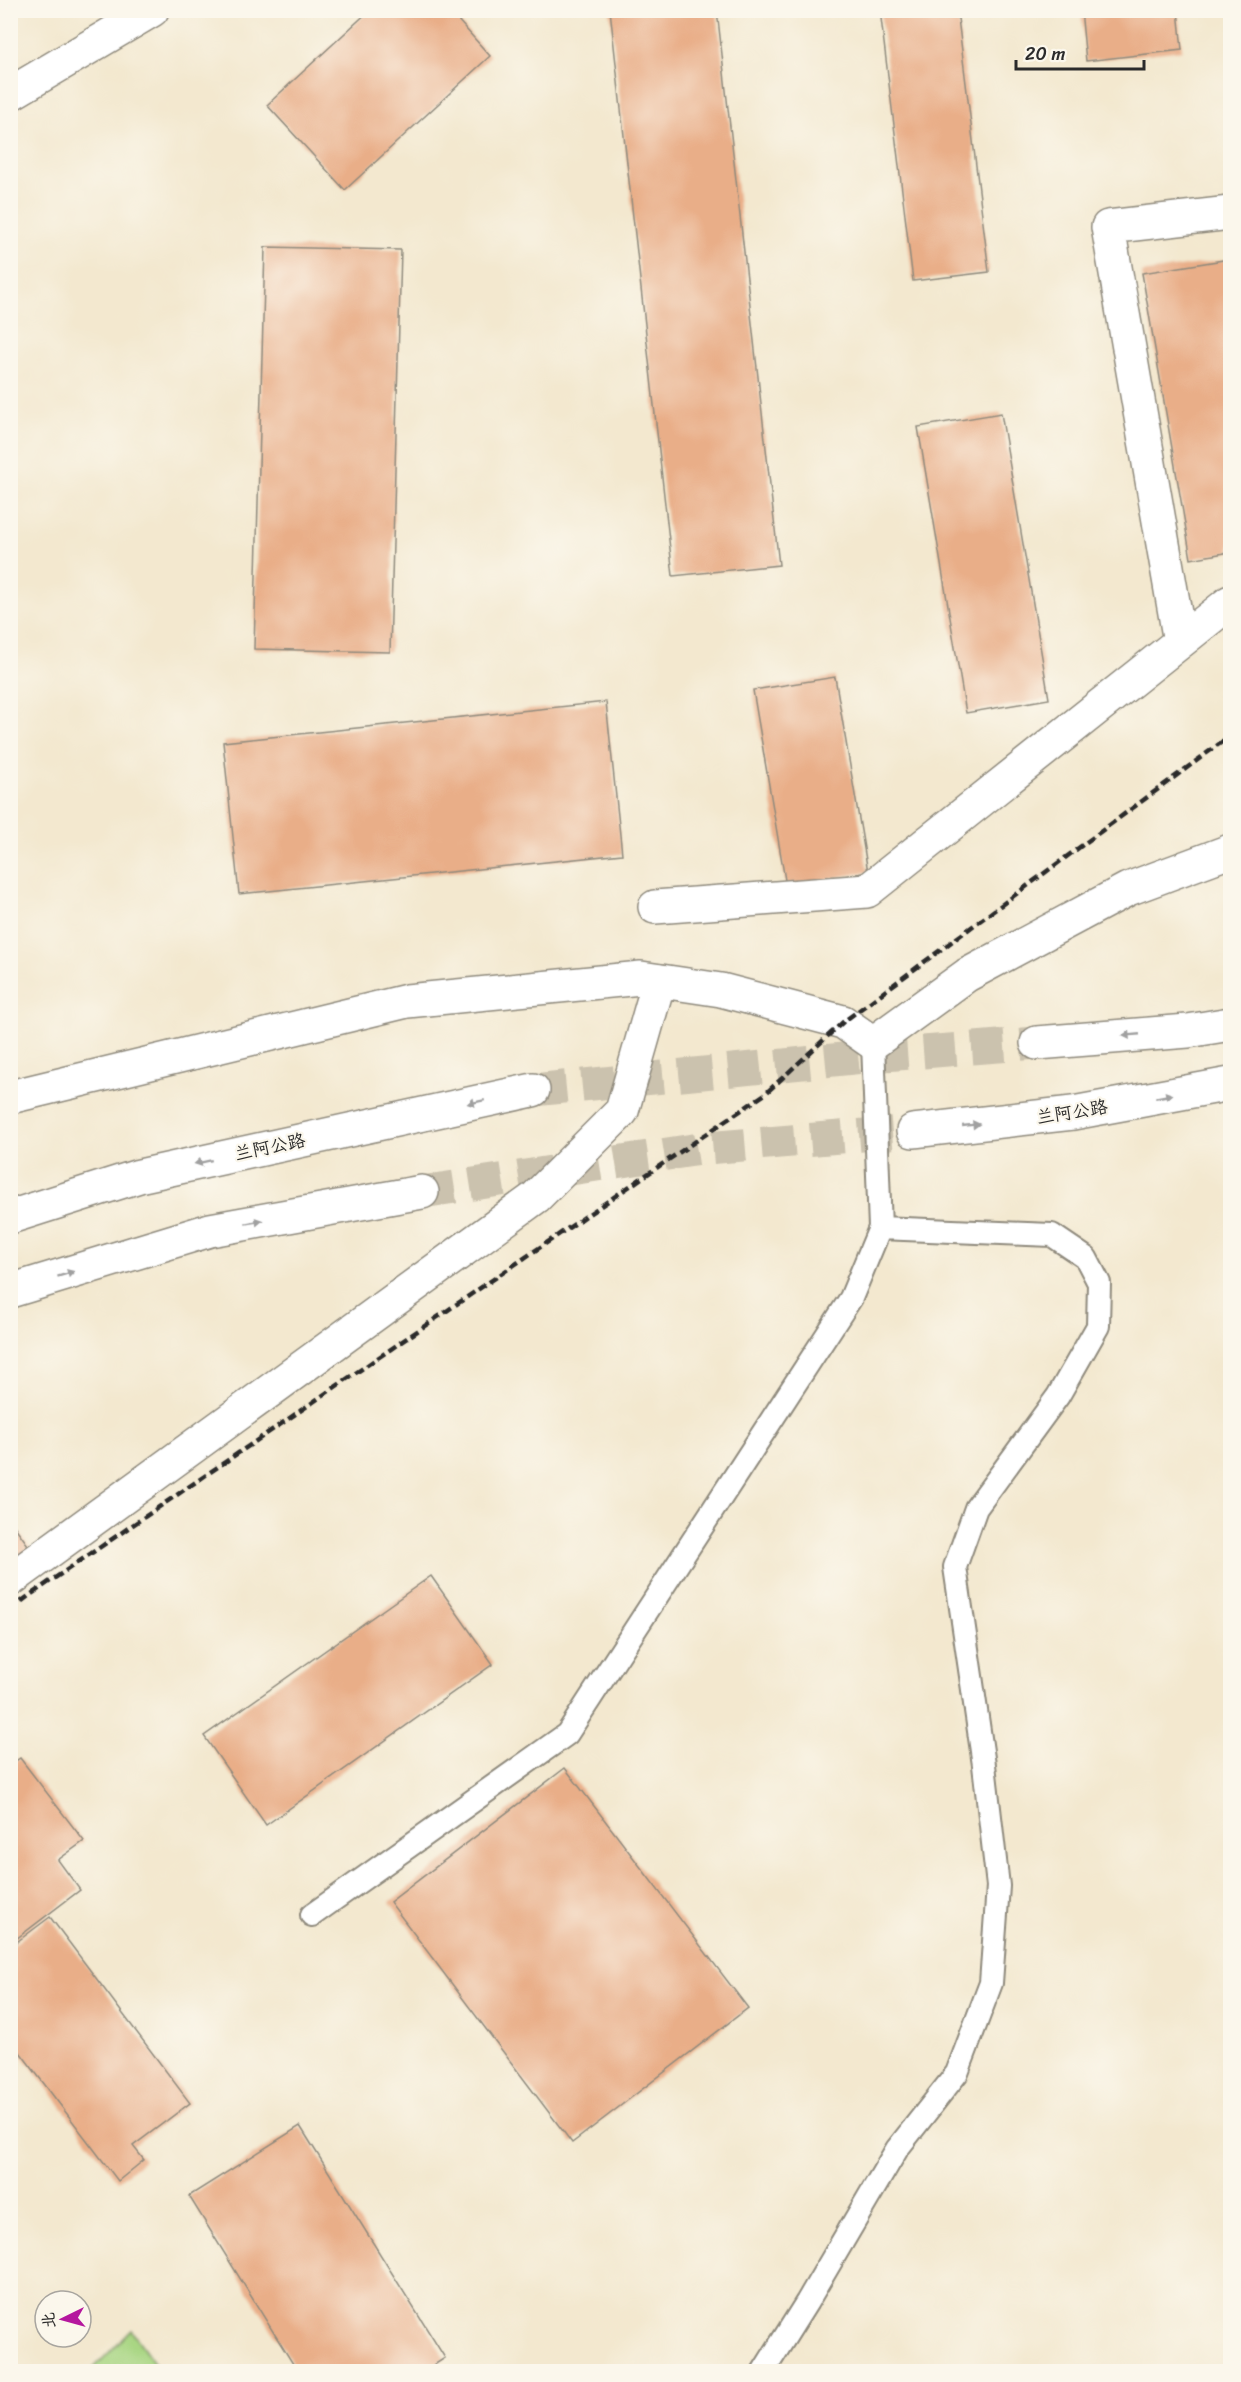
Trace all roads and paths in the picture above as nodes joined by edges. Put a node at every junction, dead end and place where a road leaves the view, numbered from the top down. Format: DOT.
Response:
graph roads {
  1 [pos="152,10"];
  2 [pos="10,94"];
  3 [pos="1230,213"];
  4 [pos="1230,602"];
  5 [pos="1180,642"];
  6 [pos="1230,851"];
  7 [pos="656,907"];
  8 [pos="659,981"];
  9 [pos="1230,1024"];
  10 [pos="873,1043"];
  11 [pos="1037,1043"];
  12 [pos="1230,1084"];
  13 [pos="533,1090"];
  14 [pos="10,1097"];
  15 [pos="913,1131"];
  16 [pos="422,1192"];
  17 [pos="10,1217"];
  18 [pos="880,1228"];
  19 [pos="10,1291"];
  20 [pos="10,1580"];
  21 [pos="312,1915"];
  22 [pos="763,2372"];
  1 -- 2 [label="main road"];
  3 -- 5 [label="main road"];
  4 -- 5 [label="main road"];
  5 -- 7 [label="main road"];
  6 -- 10 [label="main road"];
  8 -- 10 [label="main road"];
  8 -- 14 [label="main road"];
  8 -- 20 [label="main road"];
  9 -- 11 [label="main road, one-way"];
  10 -- 18 [label="lane"];
  15 -- 12 [label="main road, 兰阿公路, one-way"];
  13 -- 17 [label="main road, 兰阿公路, one-way"];
  19 -- 16 [label="main road, one-way"];
  18 -- 21 [label="lane"];
  18 -- 22 [label="lane"];
}
